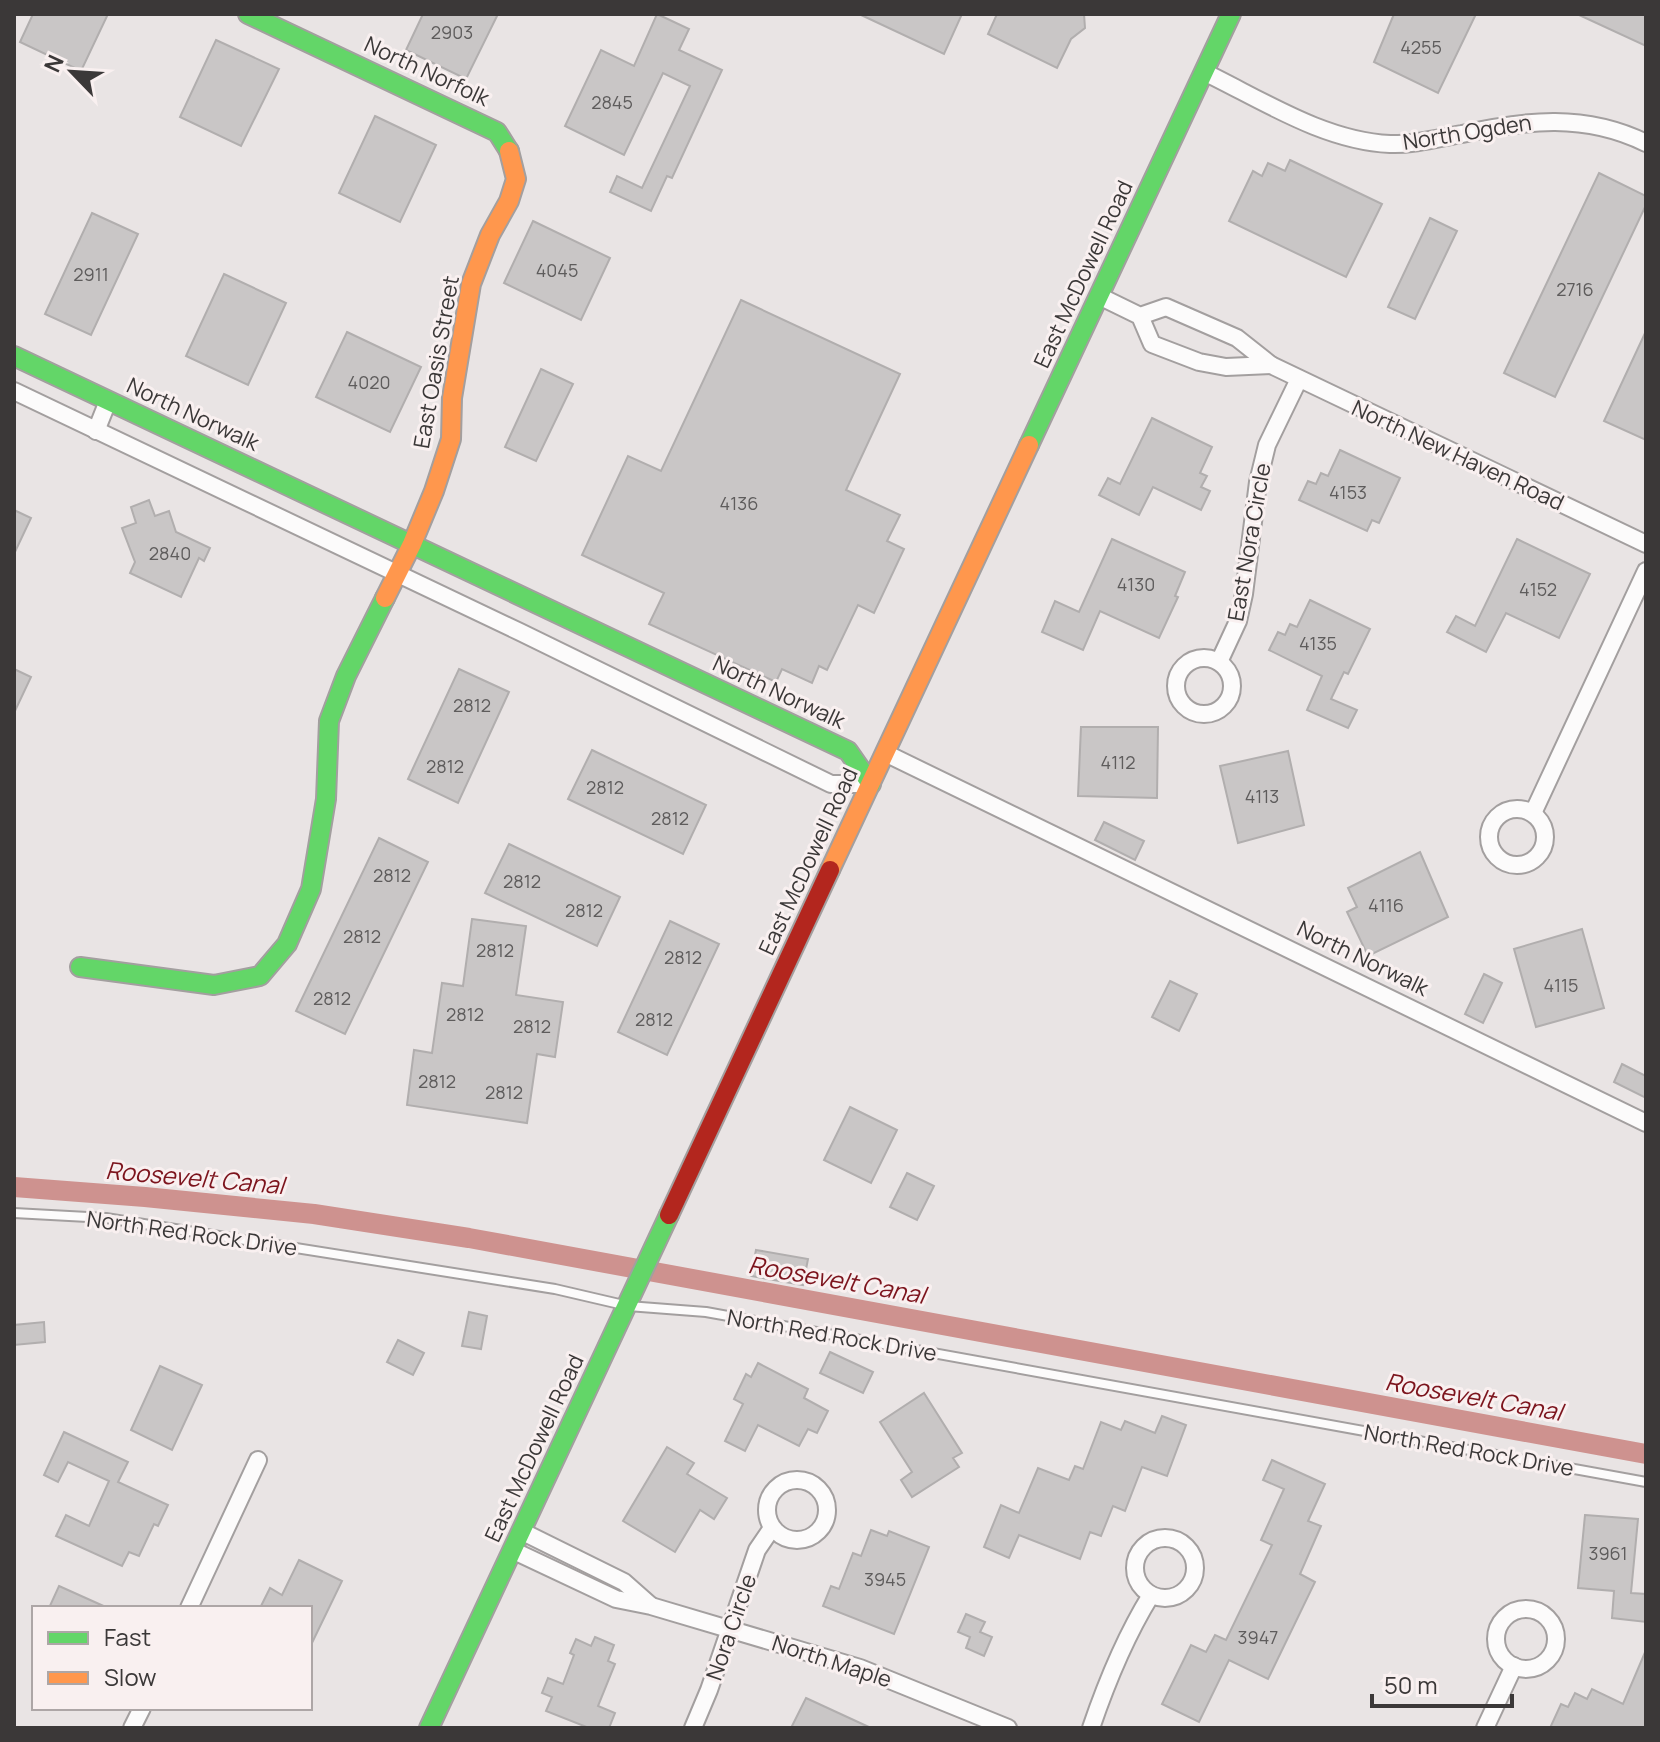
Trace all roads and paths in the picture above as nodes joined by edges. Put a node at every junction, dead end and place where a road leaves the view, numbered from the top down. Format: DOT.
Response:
graph roads {
  1 [pos="248,14"];
  2 [pos="1231,14"];
  3 [pos="1204,72"];
  4 [pos="497,132"];
  5 [pos="1646,143"];
  6 [pos="1099,296"];
  7 [pos="1140,316"];
  8 [pos="14,356"];
  9 [pos="1271,365"];
  10 [pos="1299,379"];
  11 [pos="14,391"];
  12 [pos="108,401"];
  13 [pos="96,431"];
  14 [pos="1646,544"];
  15 [pos="404,559"];
  16 [pos="1646,571"];
  17 [pos="1219,662"];
  18 [pos="885,753"];
  19 [pos="871,784"];
  20 [pos="1533,813"];
  21 [pos="80,967"];
  22 [pos="1646,1123"];
  23 [pos="14,1213"];
  24 [pos="630,1302"];
  25 [pos="258,1460"];
  26 [pos="1646,1482"];
  27 [pos="772,1528"];
  28 [pos="521,1531"];
  29 [pos="512,1550"];
  30 [pos="1151,1595"];
  31 [pos="190,1606"];
  32 [pos="651,1606"];
  33 [pos="729,1629"];
  34 [pos="1514,1666"];
  35 [pos="141,1710"];
  36 [pos="132,1728"];
  37 [pos="429,1728"];
  38 [pos="693,1728"];
  39 [pos="1008,1728"];
  40 [pos="1091,1728"];
  41 [pos="1485,1728"];
  1 -- 4 [label="street, North Norfolk"];
  2 -- 3 [label="street, East McDowell Road"];
  3 -- 5 [label="street, North Ogden"];
  3 -- 6 [label="street, East McDowell Road"];
  4 -- 15 [label="street, East Oasis Street"];
  6 -- 7 [label="street"];
  6 -- 18 [label="street, East McDowell Road"];
  7 -- 9 [label="street, North New Haven Road"];
  7 -- 9 [label="street, North New Haven Road"];
  8 -- 12 [label="street, North Norwalk"];
  9 -- 10 [label="street, North New Haven Road"];
  10 -- 14 [label="street, North New Haven Road"];
  10 -- 17 [label="street, East Nora Circle"];
  11 -- 13 [label="street, North Norwalk"];
  12 -- 13 [label="street"];
  12 -- 15 [label="street, North Norwalk"];
  13 -- 15 [label="street, North Norwalk"];
  15 -- 19 [label="street, North Norwalk"];
  15 -- 19 [label="street, North Norwalk"];
  15 -- 21 [label="street, East Oasis Street"];
  16 -- 20 [label="street"];
  18 -- 19 [label="street, East McDowell Road"];
  18 -- 22 [label="street, North Norwalk"];
  19 -- 24 [label="street, East McDowell Road"];
  23 -- 24 [label="lane, North Red Rock Drive"];
  24 -- 26 [label="lane, North Red Rock Drive"];
  24 -- 28 [label="street, East McDowell Road"];
  25 -- 31 [label="street"];
  27 -- 33 [label="street, Nora Circle"];
  28 -- 29 [label="street, East McDowell Road"];
  28 -- 32 [label="street, North Maple"];
  29 -- 32 [label="street, North Maple"];
  29 -- 37 [label="street, East McDowell Road"];
  30 -- 40 [label="street"];
  32 -- 33 [label="street, North Maple"];
  33 -- 38 [label="street, Nora Circle"];
  33 -- 39 [label="street, North Maple"];
  34 -- 41 [label="street"];
  35 -- 36 [label="street"];
}
